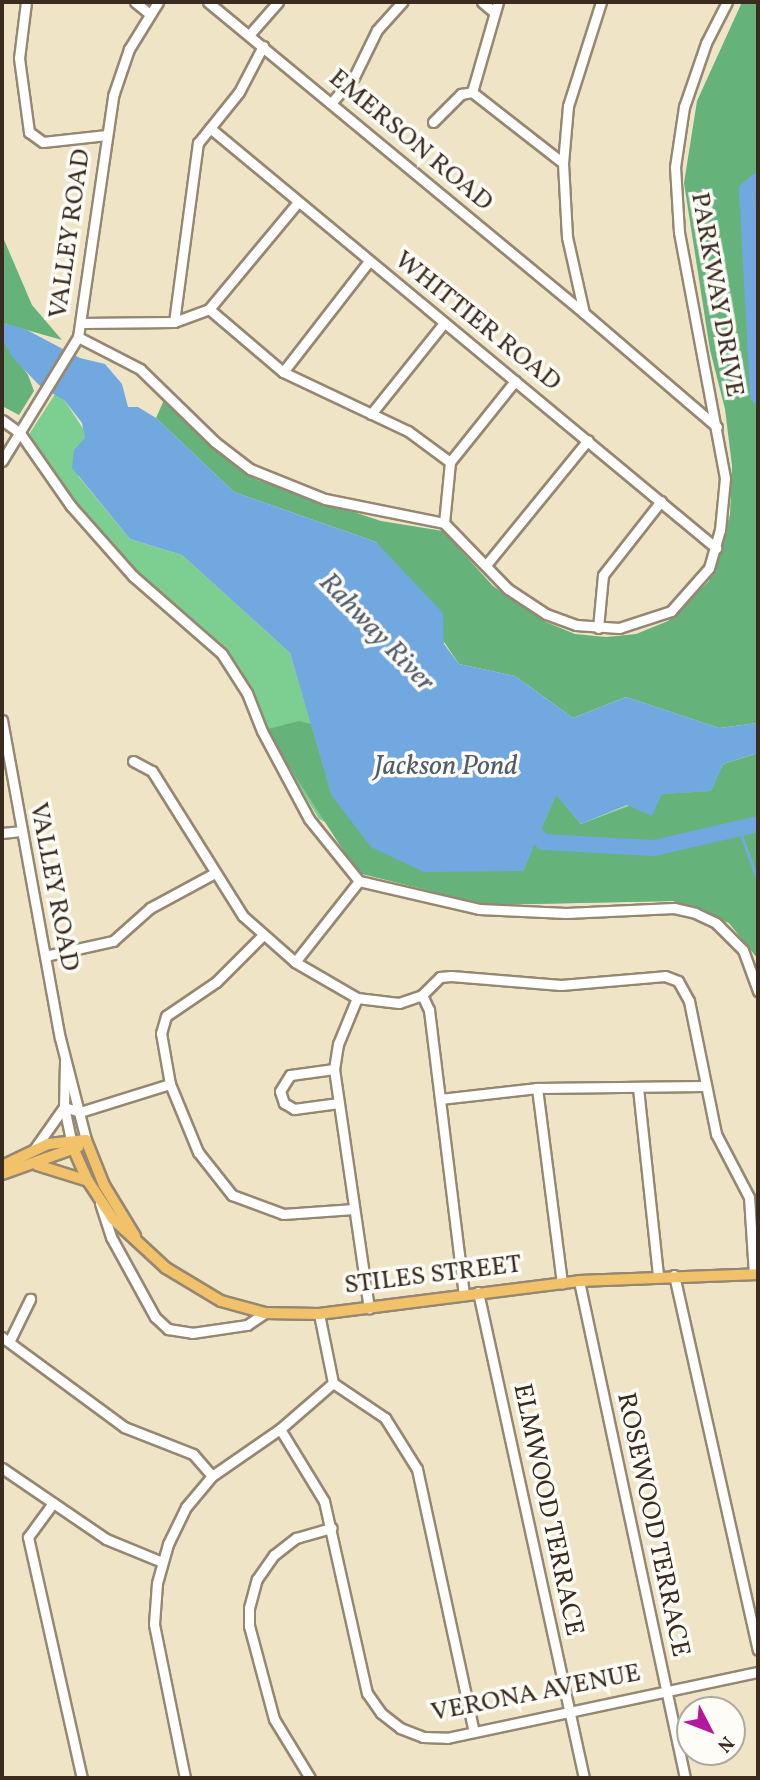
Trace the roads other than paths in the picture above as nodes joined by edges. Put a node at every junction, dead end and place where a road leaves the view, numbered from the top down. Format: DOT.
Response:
graph roads {
  1 [pos="26,2"];
  2 [pos="135,2"];
  3 [pos="158,2"];
  4 [pos="208,2"];
  5 [pos="278,2"];
  6 [pos="402,2"];
  7 [pos="482,2"];
  8 [pos="498,2"];
  9 [pos="601,2"];
  10 [pos="727,2"];
  11 [pos="494,12"];
  12 [pos="150,13"];
  13 [pos="249,35"];
  14 [pos="264,46"];
  15 [pos="472,92"];
  16 [pos="332,102"];
  17 [pos="433,122"];
  18 [pos="210,128"];
  19 [pos="107,135"];
  20 [pos="563,163"];
  21 [pos="299,202"];
  22 [pos="369,261"];
  23 [pos="209,309"];
  24 [pos="584,313"];
  25 [pos="81,323"];
  26 [pos="174,323"];
  27 [pos="444,323"];
  28 [pos="76,341"];
  29 [pos="283,372"];
  30 [pos="515,381"];
  31 [pos="370,414"];
  32 [pos="2,420"];
  33 [pos="717,427"];
  34 [pos="20,433"];
  35 [pos="587,440"];
  36 [pos="2,461"];
  37 [pos="450,462"];
  38 [pos="660,501"];
  39 [pos="444,523"];
  40 [pos="716,548"];
  41 [pos="486,565"];
  42 [pos="598,628"];
  43 [pos="2,720"];
  44 [pos="3,734"];
  45 [pos="134,761"];
  46 [pos="20,831"];
  47 [pos="2,833"];
  48 [pos="213,874"];
  49 [pos="359,881"];
  50 [pos="262,936"];
  51 [pos="45,956"];
  52 [pos="295,962"];
  53 [pos="758,991"];
  54 [pos="422,995"];
  55 [pos="358,998"];
  56 [pos="65,1061"];
  57 [pos="334,1069"];
  58 [pos="170,1084"];
  59 [pos="704,1086"];
  60 [pos="537,1088"];
  61 [pos="638,1088"];
  62 [pos="440,1099"];
  63 [pos="339,1103"];
  64 [pos="64,1107"];
  65 [pos="80,1112"];
  66 [pos="86,1140"];
  67 [pos="72,1145"];
  68 [pos="33,1150"];
  69 [pos="31,1164"];
  70 [pos="2,1166"];
  71 [pos="2,1174"];
  72 [pos="88,1181"];
  73 [pos="98,1198"];
  74 [pos="354,1209"];
  75 [pos="135,1238"];
  76 [pos="756,1274"];
  77 [pos="674,1275"];
  78 [pos="658,1276"];
  79 [pos="579,1281"];
  80 [pos="562,1283"];
  81 [pos="478,1292"];
  82 [pos="464,1294"];
  83 [pos="30,1299"];
  84 [pos="369,1308"];
  85 [pos="265,1313"];
  86 [pos="319,1314"];
  87 [pos="6,1338"];
  88 [pos="333,1383"];
  89 [pos="280,1429"];
  90 [pos="2,1468"];
  91 [pos="212,1476"];
  92 [pos="53,1503"];
  93 [pos="332,1528"];
  94 [pos="162,1562"];
  95 [pos="758,1650"];
  96 [pos="758,1672"];
  97 [pos="665,1692"];
  98 [pos="570,1712"];
  99 [pos="474,1732"];
  100 [pos="82,1778"];
  101 [pos="185,1778"];
  102 [pos="310,1778"];
  103 [pos="584,1778"];
  104 [pos="685,1778"];
  1 -- 19 [label="street"];
  2 -- 12 [label="street"];
  3 -- 12 [label="street, VALLEY ROAD"];
  4 -- 13 [label="street, EMERSON ROAD"];
  5 -- 13 [label="street"];
  6 -- 16 [label="street"];
  7 -- 11 [label="street"];
  8 -- 11 [label="street"];
  9 -- 20 [label="street"];
  10 -- 33 [label="street, PARKWAY DRIVE"];
  11 -- 15 [label="street"];
  12 -- 19 [label="street, VALLEY ROAD"];
  13 -- 14 [label="street, EMERSON ROAD"];
  14 -- 16 [label="street, EMERSON ROAD"];
  14 -- 18 [label="street"];
  15 -- 17 [label="street"];
  15 -- 20 [label="street"];
  16 -- 24 [label="street, EMERSON ROAD"];
  18 -- 21 [label="street, WHITTIER ROAD"];
  18 -- 26 [label="street"];
  19 -- 25 [label="street, VALLEY ROAD"];
  20 -- 24 [label="street"];
  21 -- 22 [label="street, WHITTIER ROAD"];
  21 -- 23 [label="street"];
  22 -- 27 [label="street, WHITTIER ROAD"];
  22 -- 29 [label="street"];
  23 -- 26 [label="street"];
  23 -- 29 [label="street"];
  24 -- 33 [label="street, EMERSON ROAD"];
  25 -- 26 [label="street"];
  25 -- 28 [label="street, VALLEY ROAD"];
  27 -- 30 [label="street, WHITTIER ROAD"];
  27 -- 31 [label="street"];
  28 -- 34 [label="street, VALLEY ROAD"];
  28 -- 39 [label="street"];
  29 -- 31 [label="street"];
  30 -- 35 [label="street, WHITTIER ROAD"];
  30 -- 37 [label="street"];
  31 -- 37 [label="street"];
  32 -- 34 [label="street"];
  33 -- 40 [label="street, PARKWAY DRIVE"];
  34 -- 36 [label="street, VALLEY ROAD"];
  34 -- 49 [label="street"];
  35 -- 38 [label="street, WHITTIER ROAD"];
  35 -- 41 [label="street"];
  37 -- 39 [label="street"];
  38 -- 40 [label="street, WHITTIER ROAD"];
  38 -- 42 [label="street"];
  39 -- 41 [label="street, PARKWAY DRIVE"];
  40 -- 42 [label="street, PARKWAY DRIVE"];
  41 -- 42 [label="street, PARKWAY DRIVE"];
  43 -- 44 [label="street, VALLEY ROAD"];
  44 -- 46 [label="street, VALLEY ROAD"];
  45 -- 48 [label="street"];
  46 -- 47 [label="street"];
  46 -- 51 [label="street, VALLEY ROAD"];
  48 -- 50 [label="street"];
  48 -- 51 [label="street"];
  49 -- 52 [label="street"];
  49 -- 53 [label="street"];
  50 -- 52 [label="street"];
  50 -- 58 [label="street"];
  51 -- 56 [label="street, VALLEY ROAD"];
  52 -- 55 [label="street"];
  54 -- 55 [label="street"];
  54 -- 59 [label="street"];
  54 -- 62 [label="street"];
  55 -- 57 [label="street"];
  56 -- 64 [label="street, VALLEY ROAD"];
  56 -- 65 [label="street, VALLEY ROAD"];
  57 -- 63 [label="street"];
  57 -- 63 [label="street"];
  58 -- 65 [label="street"];
  58 -- 74 [label="street"];
  59 -- 61 [label="street"];
  59 -- 76 [label="street"];
  60 -- 61 [label="street"];
  60 -- 62 [label="street"];
  60 -- 80 [label="street"];
  61 -- 78 [label="street"];
  62 -- 82 [label="street"];
  63 -- 74 [label="street"];
  64 -- 65 [label="street"];
  64 -- 67 [label="street, VALLEY ROAD"];
  64 -- 68 [label="street"];
  65 -- 66 [label="street, VALLEY ROAD"];
  66 -- 67 [label="main road"];
  66 -- 75 [label="main road, STILES STREET"];
  67 -- 68 [label="main road"];
  67 -- 69 [label="main road"];
  67 -- 72 [label="main road, STILES STREET"];
  68 -- 70 [label="main road"];
  69 -- 71 [label="main road"];
  69 -- 72 [label="main road"];
  72 -- 73 [label="main road, STILES STREET"];
  73 -- 75 [label="main road, STILES STREET"];
  73 -- 85 [label="street"];
  74 -- 84 [label="street"];
  75 -- 85 [label="main road, STILES STREET"];
  76 -- 77 [label="main road, STILES STREET"];
  77 -- 78 [label="main road, STILES STREET"];
  77 -- 95 [label="street"];
  78 -- 79 [label="main road, STILES STREET"];
  79 -- 80 [label="main road, STILES STREET"];
  79 -- 97 [label="street, ROSEWOOD TERRACE"];
  80 -- 81 [label="main road, STILES STREET"];
  81 -- 82 [label="main road, STILES STREET"];
  81 -- 98 [label="street, ELMWOOD TERRACE"];
  82 -- 84 [label="main road, STILES STREET"];
  83 -- 87 [label="street"];
  84 -- 86 [label="main road, STILES STREET"];
  85 -- 86 [label="main road, STILES STREET"];
  86 -- 88 [label="street"];
  87 -- 91 [label="street"];
  88 -- 89 [label="street"];
  88 -- 99 [label="street"];
  89 -- 91 [label="street"];
  89 -- 93 [label="street, VERONA AVENUE"];
  90 -- 92 [label="street"];
  91 -- 94 [label="street"];
  92 -- 94 [label="street"];
  92 -- 100 [label="street"];
  93 -- 99 [label="street, VERONA AVENUE"];
  93 -- 102 [label="street"];
  94 -- 101 [label="street"];
  96 -- 97 [label="street, VERONA AVENUE"];
  97 -- 98 [label="street, VERONA AVENUE"];
  97 -- 104 [label="street, ROSEWOOD TERRACE"];
  98 -- 99 [label="street, VERONA AVENUE"];
  98 -- 103 [label="street, ELMWOOD TERRACE"];
}
